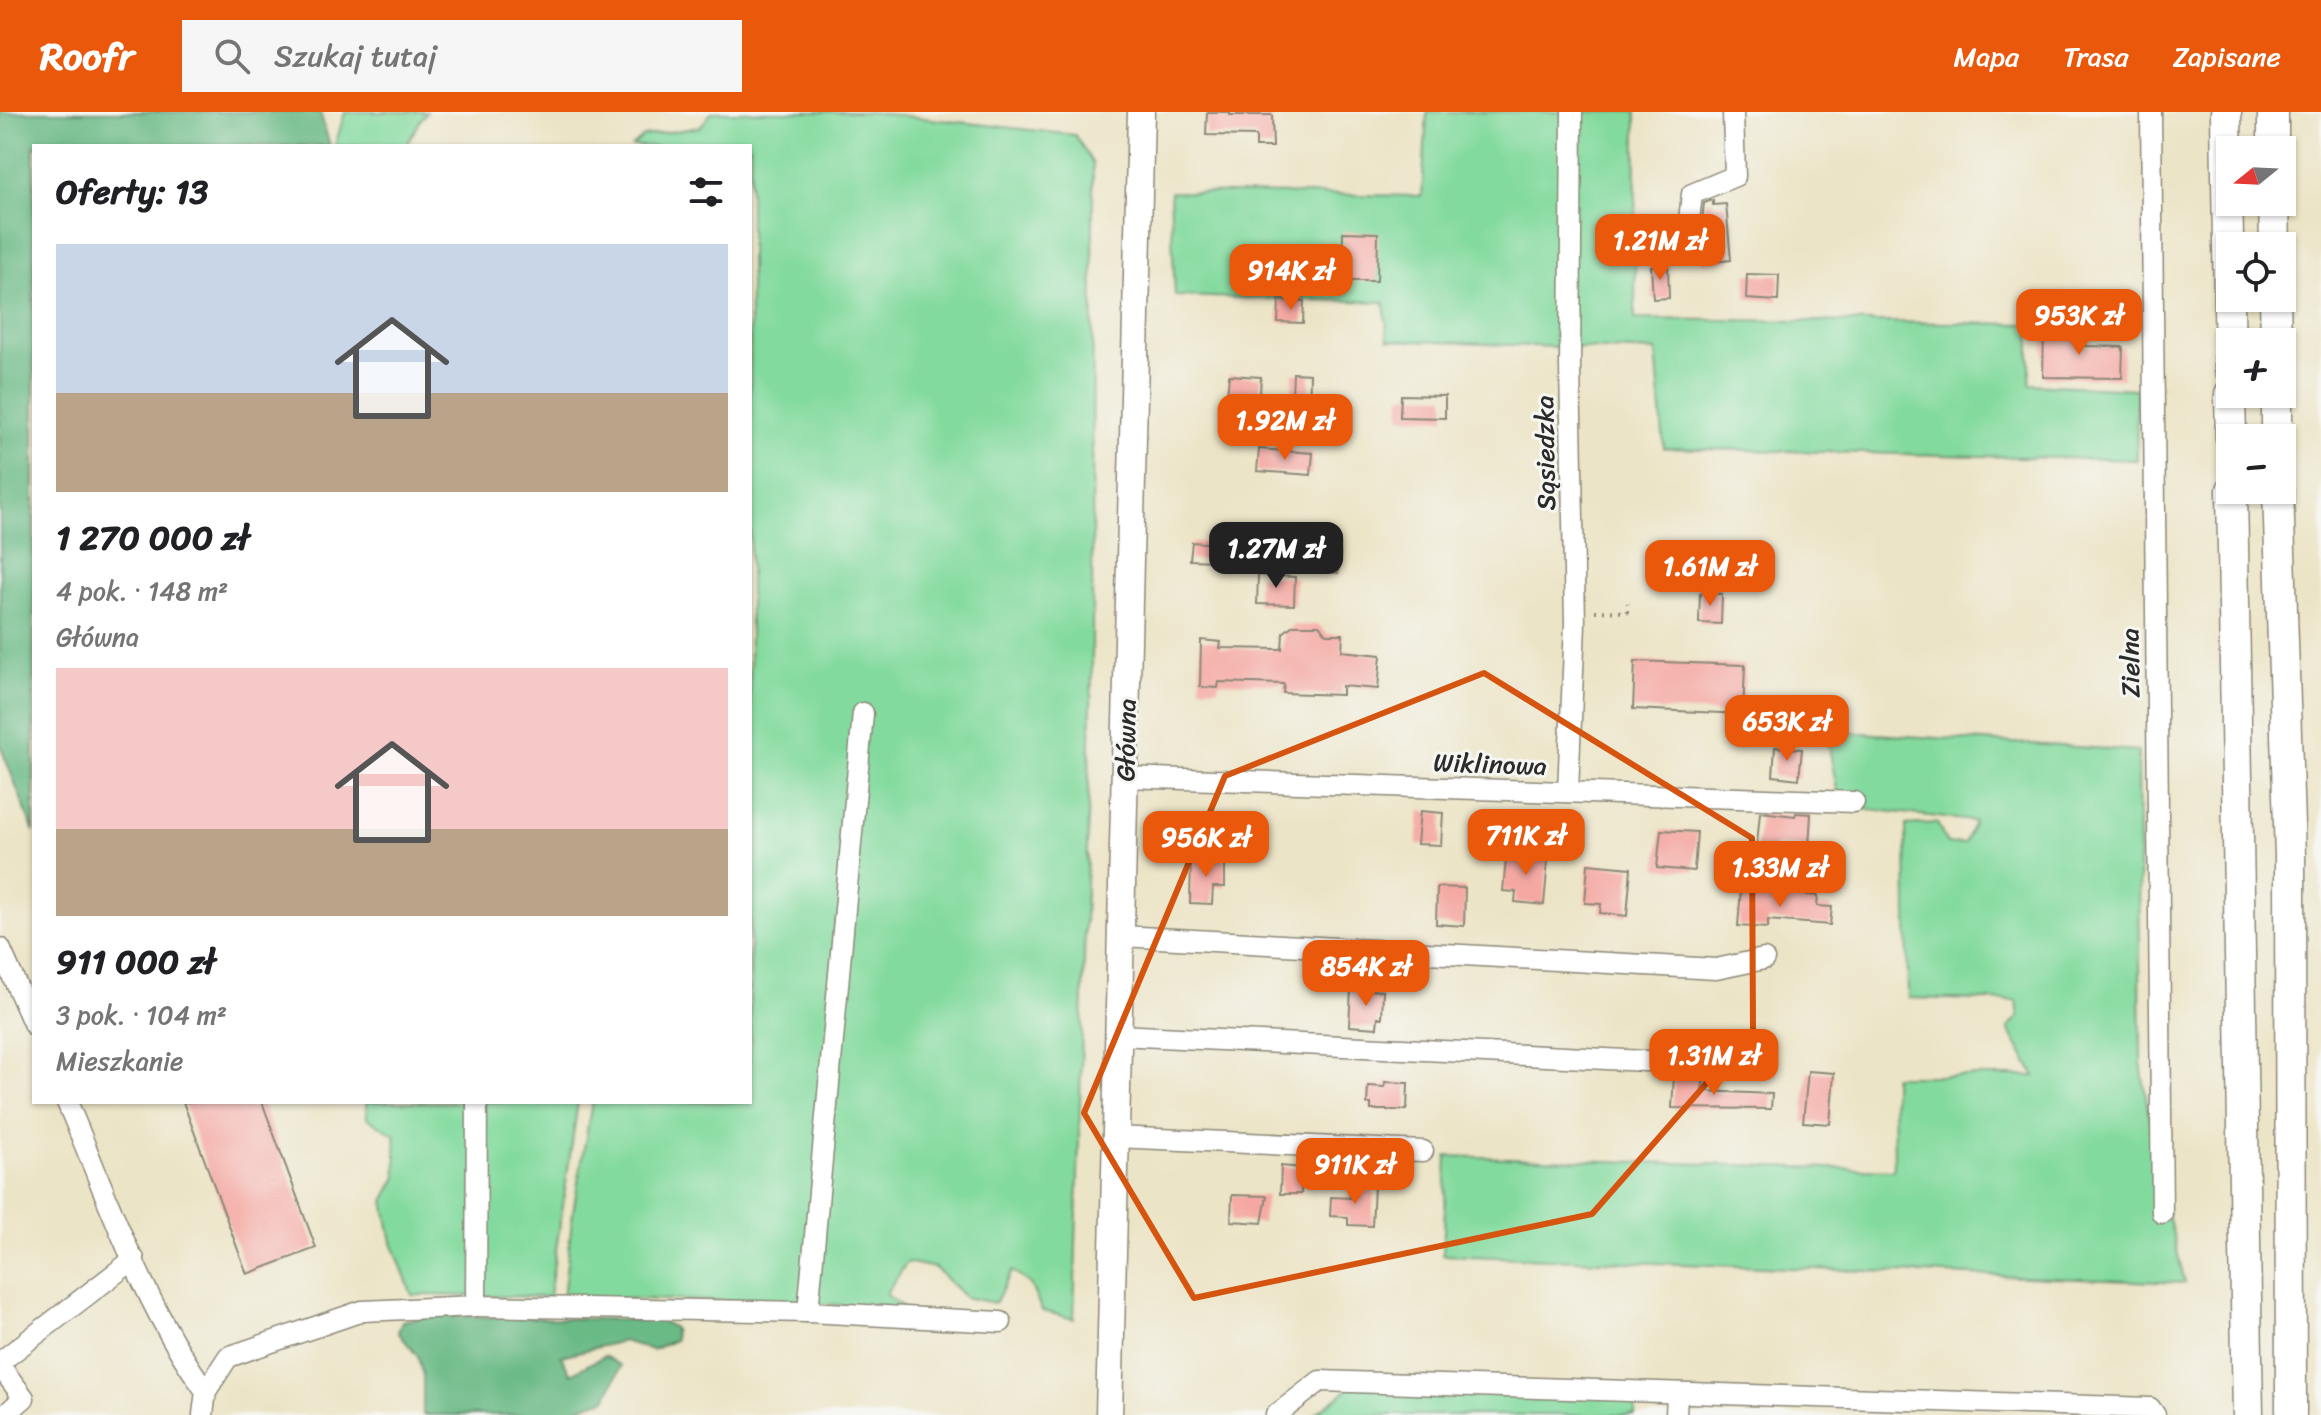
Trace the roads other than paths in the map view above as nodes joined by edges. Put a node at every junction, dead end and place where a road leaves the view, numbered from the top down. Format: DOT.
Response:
graph roads {
  1 [pos="1141,112"];
  2 [pos="1572,112"];
  3 [pos="1733,112"];
  4 [pos="2151,112"];
  5 [pos="2226,112"];
  6 [pos="2273,112"];
  7 [pos="2273,136"];
  8 [pos="1688,229"];
  9 [pos="2229,328"];
  10 [pos="2232,504"];
  11 [pos="2278,504"];
  12 [pos="863,713"];
  13 [pos="1125,777"];
  14 [pos="1568,792"];
  15 [pos="1854,802"];
  16 [pos="1122,936"];
  17 [pos="0,948"];
  18 [pos="1764,959"];
  19 [pos="32,1020"];
  20 [pos="1119,1035"];
  21 [pos="1706,1064"];
  22 [pos="68,1104"];
  23 [pos="477,1104"];
  24 [pos="1115,1137"];
  25 [pos="1423,1151"];
  26 [pos="2162,1213"];
  27 [pos="134,1259"];
  28 [pos="476,1306"];
  29 [pos="808,1312"];
  30 [pos="1001,1322"];
  31 [pos="0,1364"];
  32 [pos="206,1391"];
  33 [pos="1677,1393"];
  34 [pos="5,1415"];
  35 [pos="203,1415"];
  36 [pos="1109,1415"];
  37 [pos="1276,1415"];
  38 [pos="1676,1415"];
  39 [pos="2155,1415"];
  40 [pos="2248,1415"];
  41 [pos="2291,1415"];
  1 -- 13 [label="main road, Główna"];
  2 -- 14 [label="street, Sąsiedzka"];
  3 -- 8 [label="street"];
  4 -- 26 [label="street, Zielna"];
  5 -- 9 [label="highway"];
  6 -- 7 [label="highway"];
  10 -- 40 [label="highway"];
  11 -- 41 [label="highway"];
  12 -- 29 [label="street"];
  13 -- 14 [label="street, Wiklinowa"];
  13 -- 16 [label="main road, Główna"];
  14 -- 15 [label="street, Wiklinowa"];
  16 -- 18 [label="street"];
  16 -- 20 [label="main road, Główna"];
  17 -- 19 [label="street"];
  20 -- 21 [label="street"];
  20 -- 24 [label="main road, Główna"];
  22 -- 27 [label="street"];
  23 -- 28 [label="street"];
  24 -- 25 [label="street"];
  24 -- 36 [label="main road, Główna"];
  27 -- 31 [label="street"];
  27 -- 32 [label="street"];
  28 -- 29 [label="street"];
  28 -- 32 [label="street"];
  29 -- 30 [label="street"];
  31 -- 34 [label="street"];
  32 -- 35 [label="street"];
  33 -- 37 [label="street"];
  33 -- 38 [label="street"];
  33 -- 39 [label="street"];
}
